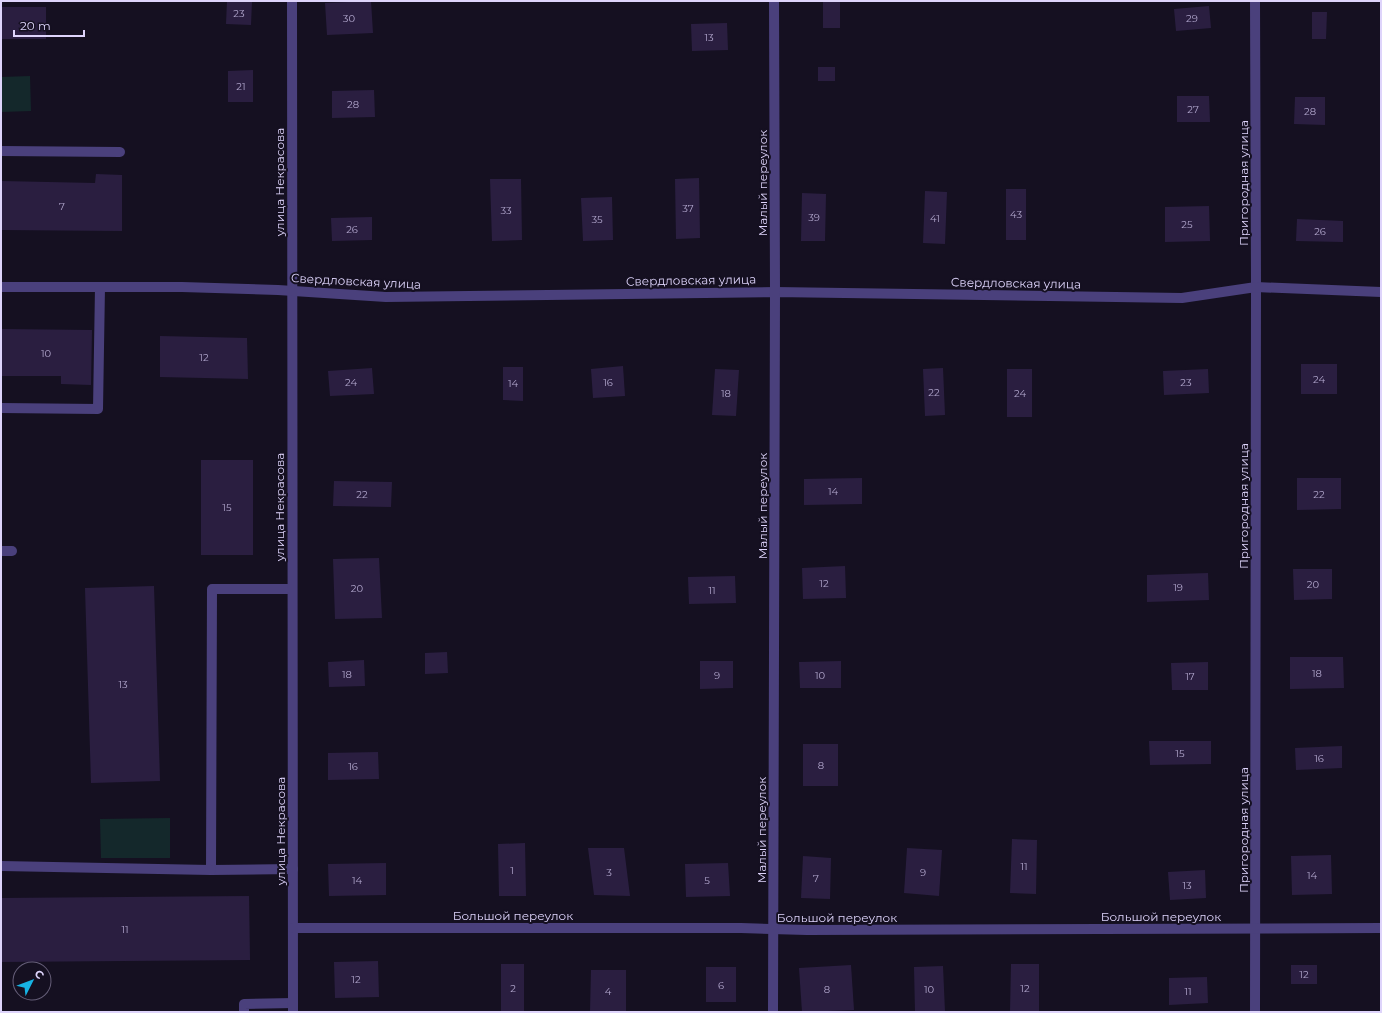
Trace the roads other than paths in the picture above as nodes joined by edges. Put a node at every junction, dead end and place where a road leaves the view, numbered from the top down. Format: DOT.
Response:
graph roads {
  1 [pos="292,1"];
  2 [pos="774,1"];
  3 [pos="1255,1"];
  4 [pos="1,151"];
  5 [pos="120,152"];
  6 [pos="1256,286"];
  7 [pos="1,287"];
  8 [pos="100,287"];
  9 [pos="292,291"];
  10 [pos="775,292"];
  11 [pos="1381,292"];
  12 [pos="1,408"];
  13 [pos="1,551"];
  14 [pos="12,551"];
  15 [pos="292,590"];
  16 [pos="1,866"];
  17 [pos="293,869"];
  18 [pos="210,870"];
  19 [pos="293,928"];
  20 [pos="1381,928"];
  21 [pos="774,929"];
  22 [pos="1256,929"];
  23 [pos="293,1007"];
  24 [pos="244,1012"];
  25 [pos="773,1012"];
  26 [pos="1255,1012"];
  1 -- 9 [label="street, улица Некрасова"];
  2 -- 10 [label="street, Малый переулок"];
  3 -- 6 [label="street, Пригородная улица"];
  4 -- 5 [label="street"];
  6 -- 10 [label="street, Свердловская улица"];
  6 -- 11 [label="street, Свердловская улица"];
  6 -- 22 [label="street, Пригородная улица"];
  7 -- 8 [label="street, Свердловская улица"];
  8 -- 9 [label="street, Свердловская улица"];
  8 -- 12 [label="street"];
  9 -- 10 [label="street, Свердловская улица"];
  9 -- 15 [label="street, улица Некрасова"];
  10 -- 21 [label="street, Малый переулок"];
  13 -- 14 [label="street"];
  15 -- 17 [label="street, улица Некрасова"];
  15 -- 18 [label="street"];
  16 -- 18 [label="street"];
  17 -- 18 [label="street"];
  17 -- 19 [label="street, улица Некрасова"];
  19 -- 21 [label="street, Большой переулок"];
  19 -- 23 [label="street, улица Некрасова"];
  20 -- 22 [label="street, Большой переулок"];
  21 -- 22 [label="street, Большой переулок"];
  21 -- 25 [label="street, Малый переулок"];
  22 -- 26 [label="street, Пригородная улица"];
  23 -- 24 [label="street"];
}
